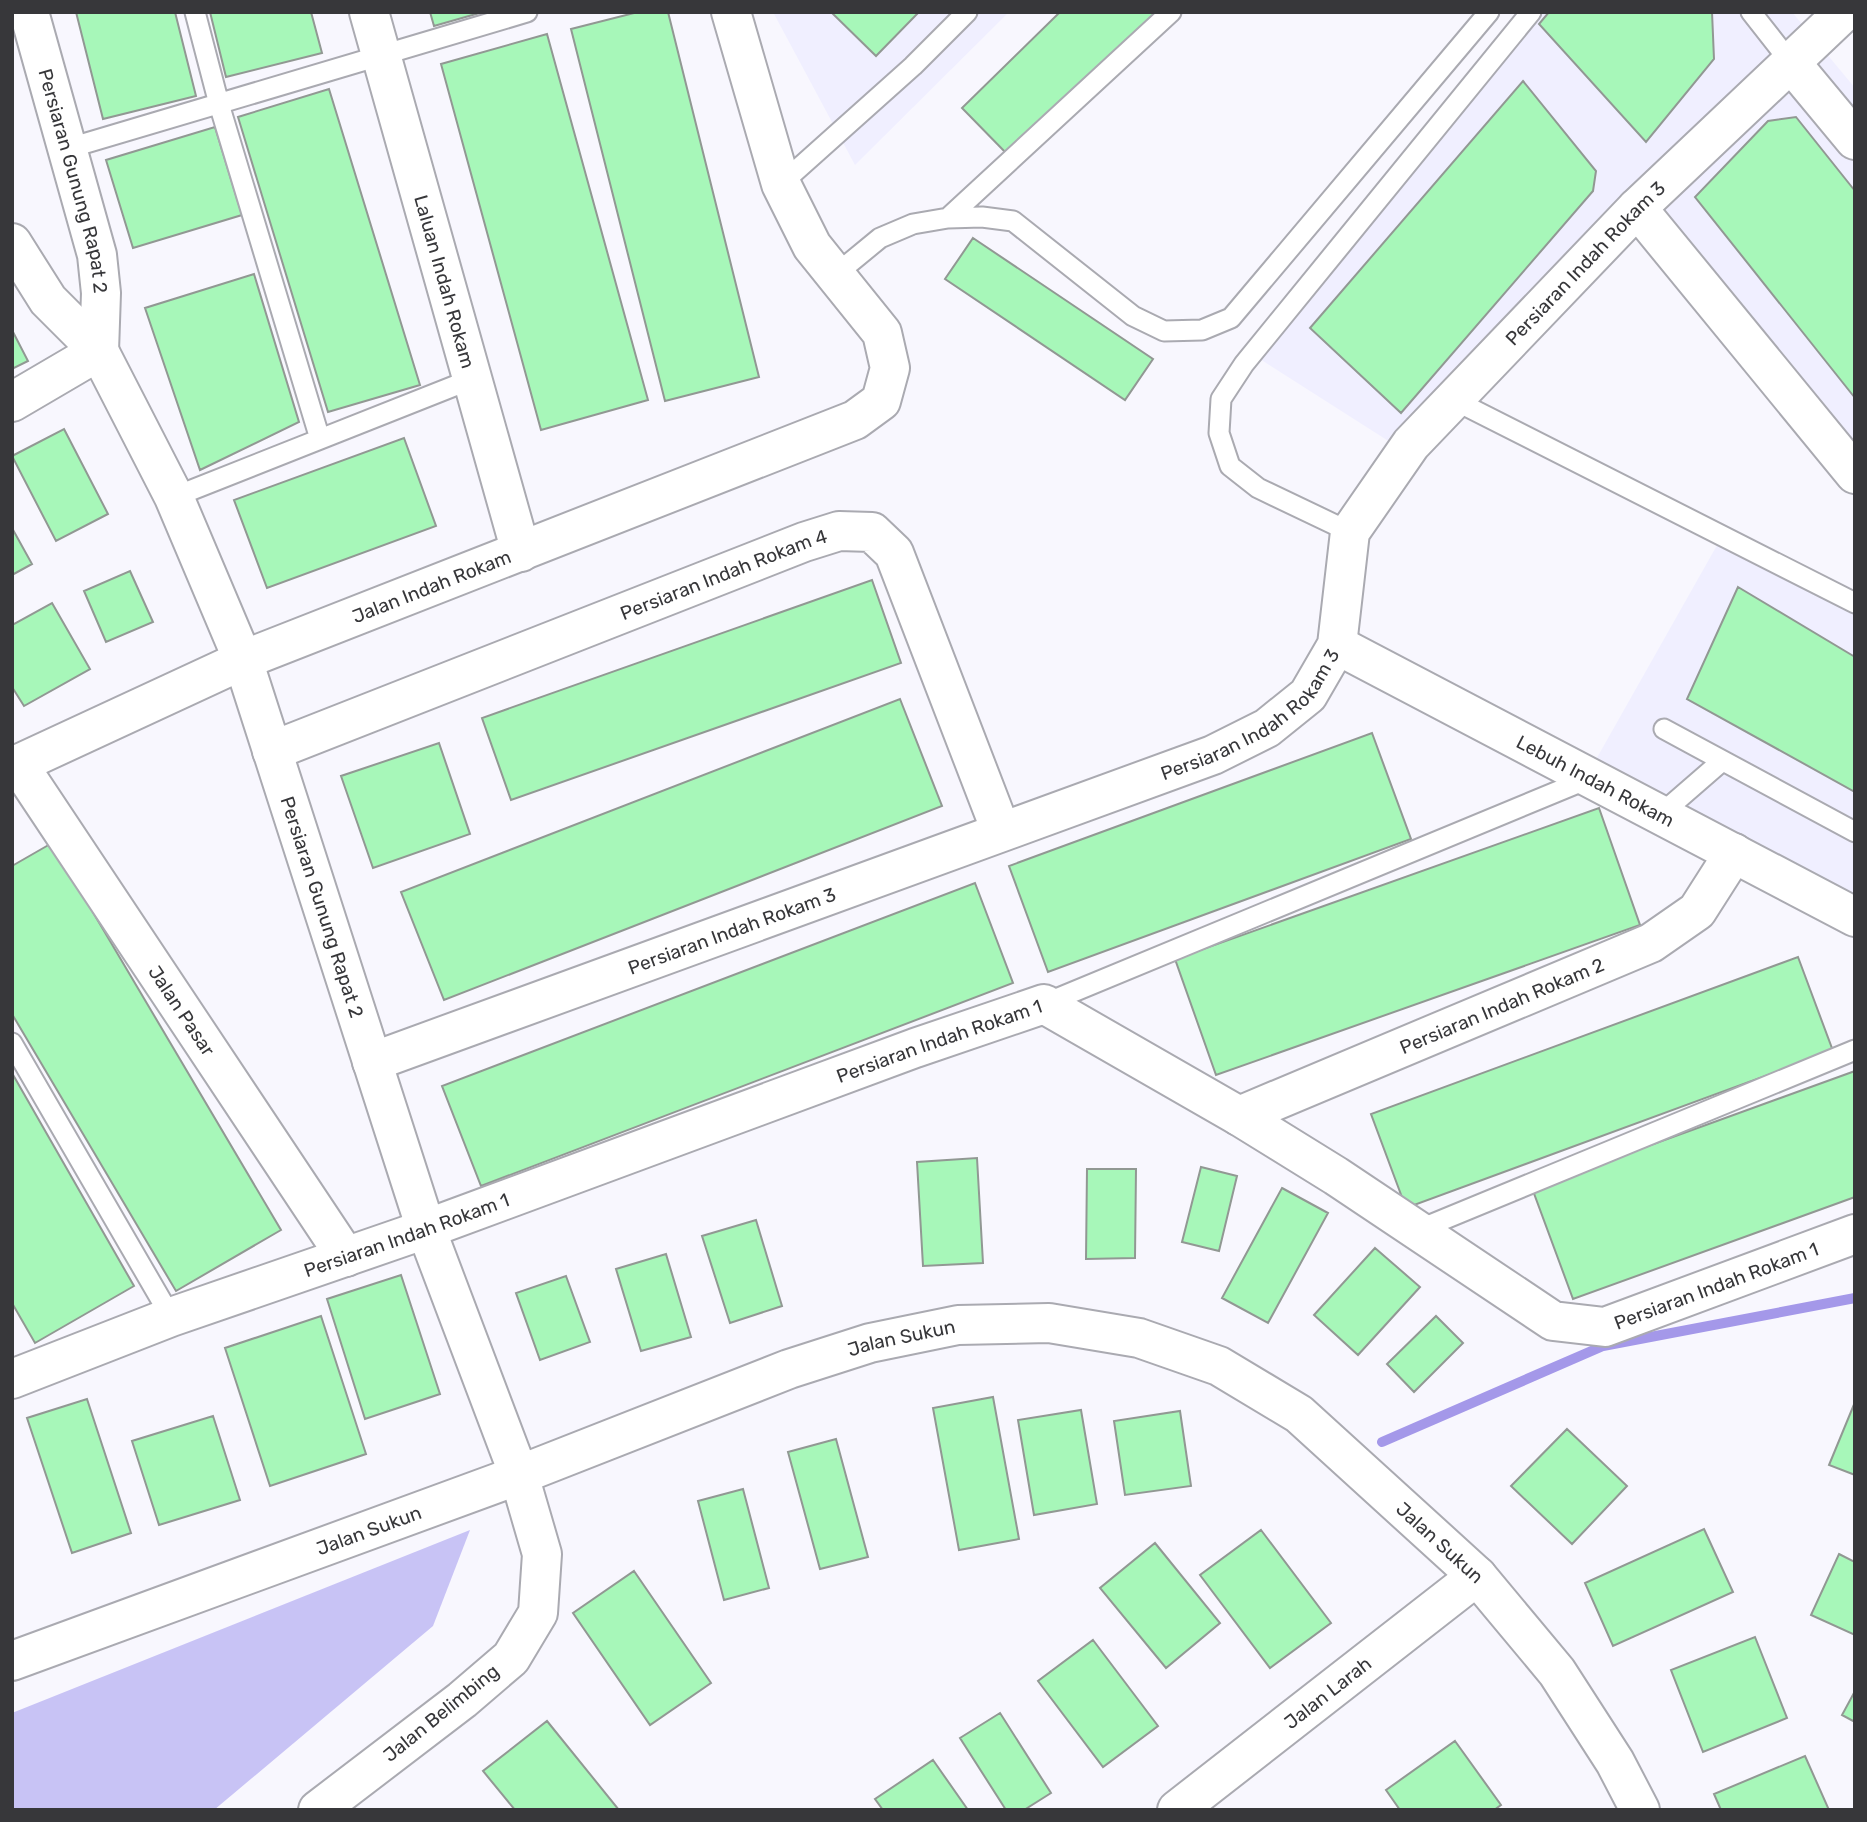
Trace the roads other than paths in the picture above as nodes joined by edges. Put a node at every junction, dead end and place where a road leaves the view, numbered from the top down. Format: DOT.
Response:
graph roads {
  1 [pos="29,12"];
  2 [pos="195,12"];
  3 [pos="369,12"];
  4 [pos="527,12"];
  5 [pos="731,12"];
  6 [pos="967,12"];
  7 [pos="1171,12"];
  8 [pos="1489,12"];
  9 [pos="1531,12"];
  10 [pos="1751,12"];
  11 [pos="1844,12"];
  12 [pos="381,55"];
  13 [pos="1790,62"];
  14 [pos="219,104"];
  15 [pos="1855,140"];
  16 [pos="66,149"];
  17 [pos="781,184"];
  18 [pos="1637,208"];
  19 [pos="948,218"];
  20 [pos="12,243"];
  21 [pos="835,275"];
  22 [pos="99,351"];
  23 [pos="472,379"];
  24 [pos="1454,400"];
  25 [pos="12,402"];
  26 [pos="320,439"];
  27 [pos="1855,474"];
  28 [pos="174,497"];
  29 [pos="1350,532"];
  30 [pos="521,552"];
  31 [pos="1855,603"];
  32 [pos="1337,645"];
  33 [pos="243,660"];
  34 [pos="1664,729"];
  35 [pos="272,751"];
  36 [pos="1722,761"];
  37 [pos="15,766"];
  38 [pos="1591,778"];
  39 [pos="1661,814"];
  40 [pos="1001,831"];
  41 [pos="1855,832"];
  42 [pos="1734,853"];
  43 [pos="1855,917"];
  44 [pos="1044,1004"];
  45 [pos="12,1044"];
  46 [pos="1855,1050"];
  47 [pos="372,1062"];
  48 [pos="1239,1116"];
  49 [pos="426,1229"];
  50 [pos="1418,1230"];
  51 [pos="1855,1234"];
  52 [pos="346,1257"];
  53 [pos="171,1317"];
  54 [pos="12,1379"];
  55 [pos="519,1475"];
  56 [pos="1477,1576"];
  57 [pos="12,1661"];
  58 [pos="318,1810"];
  59 [pos="1177,1810"];
  60 [pos="1640,1810"];
  1 -- 16 [label="street, Persiaran Gunung Rapat 2"];
  2 -- 14 [label="lane"];
  3 -- 12 [label="street, Laluan Indah Rokam"];
  4 -- 12 [label="lane"];
  5 -- 17 [label="street"];
  6 -- 17 [label="lane"];
  7 -- 19 [label="lane"];
  8 -- 19 [label="lane"];
  9 -- 29 [label="lane"];
  10 -- 13 [label="lane"];
  11 -- 13 [label="street, Persiaran Indah Rokam 3"];
  12 -- 14 [label="lane"];
  12 -- 23 [label="street, Laluan Indah Rokam"];
  13 -- 15 [label="street"];
  13 -- 18 [label="street, Persiaran Indah Rokam 3"];
  14 -- 16 [label="lane"];
  14 -- 26 [label="lane"];
  16 -- 22 [label="street, Persiaran Gunung Rapat 2"];
  17 -- 21 [label="street"];
  18 -- 24 [label="street, Persiaran Indah Rokam 3"];
  18 -- 27 [label="street"];
  19 -- 21 [label="lane"];
  20 -- 22 [label="street, Persiaran Gunung Rapat 2"];
  21 -- 30 [label="street, Jalan Indah Rokam"];
  22 -- 25 [label="street"];
  22 -- 28 [label="street, Persiaran Gunung Rapat 2"];
  23 -- 26 [label="lane"];
  23 -- 30 [label="street, Laluan Indah Rokam"];
  24 -- 29 [label="street, Persiaran Indah Rokam 3"];
  24 -- 31 [label="lane"];
  26 -- 28 [label="lane"];
  28 -- 33 [label="street, Persiaran Gunung Rapat 2"];
  29 -- 32 [label="street, Persiaran Indah Rokam 3"];
  30 -- 33 [label="street, Jalan Indah Rokam"];
  32 -- 38 [label="street, Lebuh Indah Rokam"];
  32 -- 40 [label="street, Persiaran Indah Rokam 3"];
  33 -- 35 [label="street, Persiaran Gunung Rapat 2"];
  33 -- 37 [label="street, Jalan Indah Rokam"];
  34 -- 36 [label="lane"];
  35 -- 40 [label="street, Persiaran Indah Rokam 4"];
  35 -- 47 [label="street, Persiaran Gunung Rapat 2"];
  36 -- 39 [label="lane"];
  36 -- 41 [label="lane"];
  37 -- 52 [label="street, Jalan Pasar"];
  38 -- 39 [label="street, Lebuh Indah Rokam"];
  38 -- 44 [label="lane"];
  39 -- 42 [label="street, Lebuh Indah Rokam"];
  40 -- 47 [label="street, Persiaran Indah Rokam 3"];
  42 -- 43 [label="street, Lebuh Indah Rokam"];
  42 -- 48 [label="street, Persiaran Indah Rokam 2"];
  44 -- 48 [label="street, Persiaran Indah Rokam 1"];
  44 -- 49 [label="street, Persiaran Indah Rokam 1"];
  45 -- 53 [label="lane"];
  46 -- 50 [label="lane"];
  47 -- 49 [label="street, Persiaran Gunung Rapat 2"];
  48 -- 50 [label="street, Persiaran Indah Rokam 1"];
  49 -- 52 [label="street, Persiaran Indah Rokam 1"];
  49 -- 55 [label="street, Persiaran Gunung Rapat 2"];
  50 -- 51 [label="street, Persiaran Indah Rokam 1"];
  52 -- 53 [label="street, Persiaran Indah Rokam 1"];
  53 -- 54 [label="street, Persiaran Indah Rokam 1"];
  55 -- 56 [label="street, Jalan Sukun"];
  55 -- 57 [label="street, Jalan Sukun"];
  55 -- 58 [label="street, Jalan Belimbing"];
  56 -- 59 [label="street, Jalan Larah"];
  56 -- 60 [label="street, Jalan Sukun"];
}
